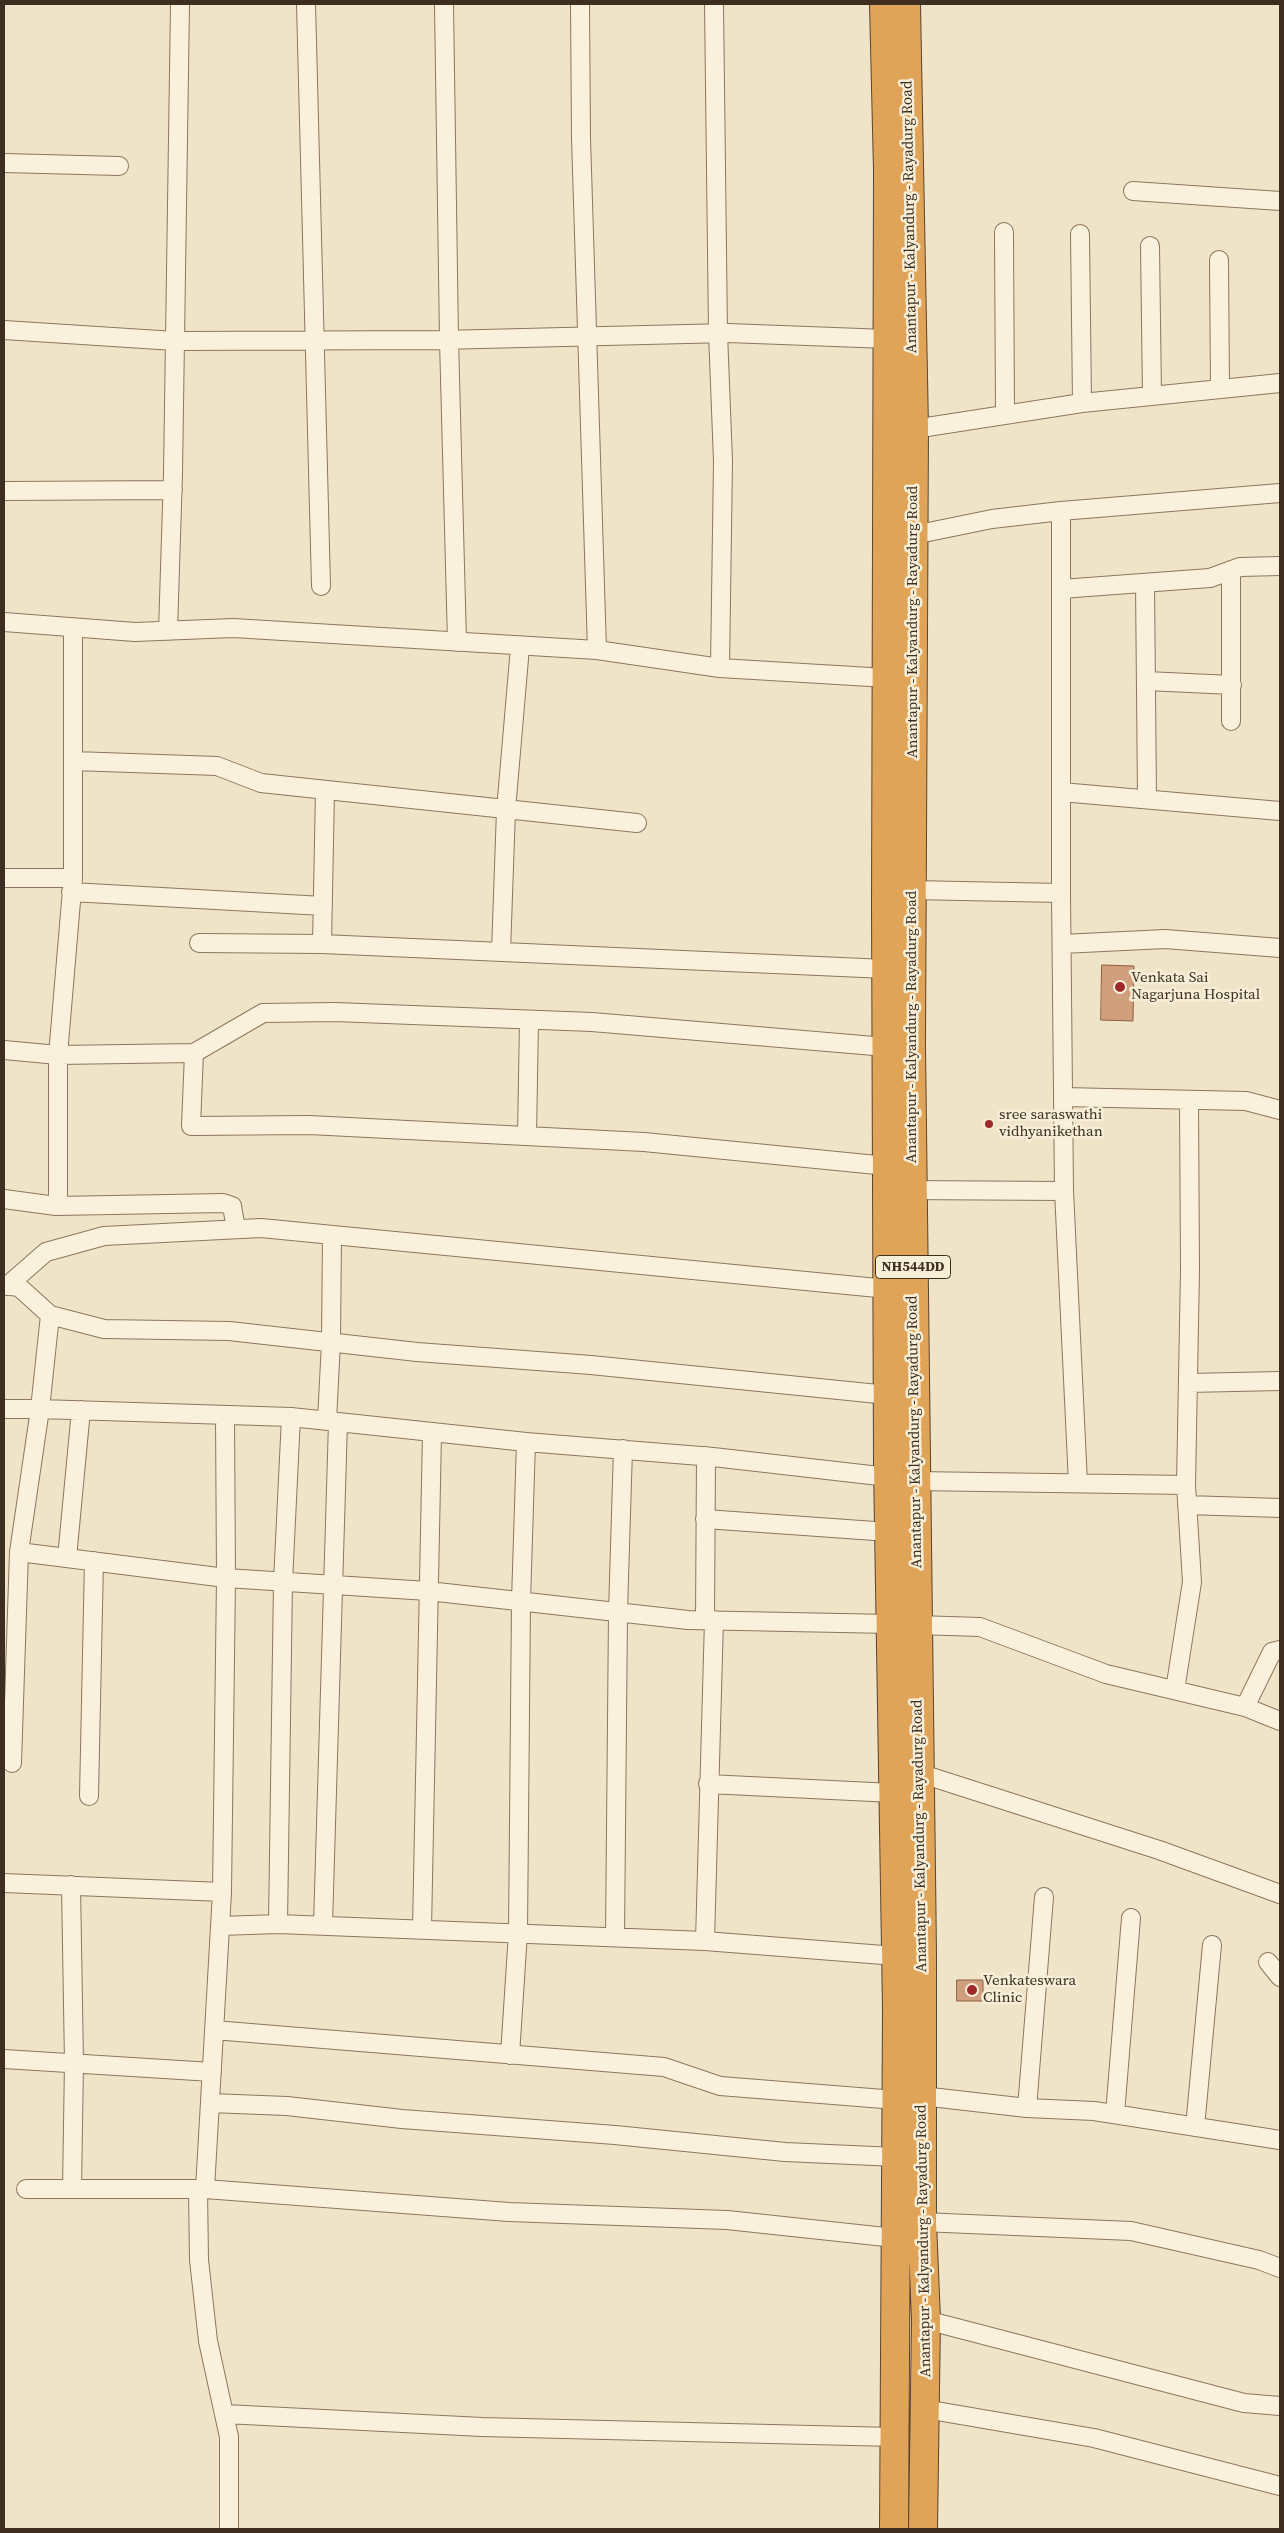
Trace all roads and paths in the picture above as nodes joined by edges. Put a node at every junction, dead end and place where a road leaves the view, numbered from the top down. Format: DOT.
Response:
graph roads {
  1 [pos="180,4"];
  2 [pos="306,4"];
  3 [pos="444,4"];
  4 [pos="580,4"];
  5 [pos="714,4"];
  6 [pos="884,4"];
  7 [pos="906,4"];
  8 [pos="4,163"];
  9 [pos="119,166"];
  10 [pos="1133,191"];
  11 [pos="1280,201"];
  12 [pos="1004,232"];
  13 [pos="1080,234"];
  14 [pos="1150,246"];
  15 [pos="1219,260"];
  16 [pos="4,330"];
  17 [pos="718,333"];
  18 [pos="589,336"];
  19 [pos="887,339"];
  20 [pos="315,340"];
  21 [pos="449,340"];
  22 [pos="175,341"];
  23 [pos="1280,383"];
  24 [pos="1220,389"];
  25 [pos="1152,396"];
  26 [pos="1082,403"];
  27 [pos="1005,414"];
  28 [pos="914,428"];
  29 [pos="173,490"];
  30 [pos="4,491"];
  31 [pos="1280,493"];
  32 [pos="1061,511"];
  33 [pos="914,537"];
  34 [pos="887,539"];
  35 [pos="1280,566"];
  36 [pos="1231,570"];
  37 [pos="1145,583"];
  38 [pos="321,586"];
  39 [pos="1061,588"];
  40 [pos="4,622"];
  41 [pos="73,627"];
  42 [pos="168,631"];
  43 [pos="457,642"];
  44 [pos="520,647"];
  45 [pos="597,650"];
  46 [pos="720,668"];
  47 [pos="887,678"];
  48 [pos="1146,681"];
  49 [pos="1232,685"];
  50 [pos="1231,721"];
  51 [pos="74,761"];
  52 [pos="325,790"];
  53 [pos="1061,792"];
  54 [pos="1147,800"];
  55 [pos="506,810"];
  56 [pos="1280,810"];
  57 [pos="637,823"];
  58 [pos="4,878"];
  59 [pos="72,885"];
  60 [pos="912,890"];
  61 [pos="1061,893"];
  62 [pos="323,906"];
  63 [pos="199,943"];
  64 [pos="322,944"];
  65 [pos="1062,944"];
  66 [pos="1280,948"];
  67 [pos="501,952"];
  68 [pos="886,969"];
  69 [pos="529,1020"];
  70 [pos="886,1048"];
  71 [pos="4,1050"];
  72 [pos="194,1053"];
  73 [pos="58,1055"];
  74 [pos="1063,1097"];
  75 [pos="1189,1100"];
  76 [pos="1280,1110"];
  77 [pos="527,1136"];
  78 [pos="895,1182"];
  79 [pos="1064,1191"];
  80 [pos="4,1199"];
  81 [pos="56,1206"];
  82 [pos="236,1229"];
  83 [pos="332,1235"];
  84 [pos="5,1285"];
  85 [pos="888,1289"];
  86 [pos="50,1315"];
  87 [pos="331,1342"];
  88 [pos="1280,1381"];
  89 [pos="1188,1384"];
  90 [pos="888,1395"];
  91 [pos="4,1409"];
  92 [pos="40,1409"];
  93 [pos="81,1410"];
  94 [pos="224,1415"];
  95 [pos="291,1416"];
  96 [pos="333,1421"];
  97 [pos="432,1433"];
  98 [pos="526,1442"];
  99 [pos="623,1450"];
  100 [pos="706,1456"];
  101 [pos="888,1477"];
  102 [pos="915,1481"];
  103 [pos="1078,1483"];
  104 [pos="1186,1485"];
  105 [pos="1188,1505"];
  106 [pos="1280,1508"];
  107 [pos="705,1519"];
  108 [pos="889,1532"];
  109 [pos="68,1558"];
  110 [pos="94,1561"];
  111 [pos="14,1562"];
  112 [pos="226,1578"];
  113 [pos="283,1582"];
  114 [pos="334,1585"];
  115 [pos="428,1591"];
  116 [pos="520,1602"];
  117 [pos="618,1612"];
  118 [pos="709,1620"];
  119 [pos="890,1624"];
  120 [pos="917,1625"];
  121 [pos="1280,1650"];
  122 [pos="1175,1690"];
  123 [pos="1244,1707"];
  124 [pos="1280,1721"];
  125 [pos="12,1763"];
  126 [pos="919,1773"];
  127 [pos="708,1784"];
  128 [pos="893,1793"];
  129 [pos="89,1796"];
  130 [pos="4,1883"];
  131 [pos="71,1885"];
  132 [pos="222,1892"];
  133 [pos="1280,1894"];
  134 [pos="1044,1897"];
  135 [pos="1130,1918"];
  136 [pos="278,1924"];
  137 [pos="220,1926"];
  138 [pos="322,1926"];
  139 [pos="422,1929"];
  140 [pos="518,1933"];
  141 [pos="615,1937"];
  142 [pos="704,1941"];
  143 [pos="1212,1945"];
  144 [pos="896,1956"];
  145 [pos="1268,1962"];
  146 [pos="1280,1978"];
  147 [pos="214,2030"];
  148 [pos="510,2055"];
  149 [pos="4,2059"];
  150 [pos="74,2063"];
  151 [pos="212,2072"];
  152 [pos="909,2098"];
  153 [pos="210,2104"];
  154 [pos="1027,2108"];
  155 [pos="1115,2114"];
  156 [pos="1195,2127"];
  157 [pos="1280,2140"];
  158 [pos="896,2157"];
  159 [pos="26,2189"];
  160 [pos="72,2189"];
  161 [pos="202,2189"];
  162 [pos="922,2222"];
  163 [pos="896,2238"];
  164 [pos="1280,2268"];
  165 [pos="926,2320"];
  166 [pos="1280,2406"];
  167 [pos="925,2408"];
  168 [pos="225,2414"];
  169 [pos="894,2437"];
  170 [pos="1280,2486"];
  171 [pos="229,2529"];
  172 [pos="894,2529"];
  173 [pos="923,2529"];
  1 -- 22 [label="street"];
  2 -- 20 [label="street"];
  3 -- 21 [label="street"];
  4 -- 18 [label="street"];
  5 -- 17 [label="street"];
  6 -- 19 [label="highway, Anantapur - Kalyandurg - Rayadurg Road / NH544DD"];
  7 -- 28 [label="highway, Anantapur - Kalyandurg - Rayadurg Road / NH544DD"];
  8 -- 9 [label="street"];
  10 -- 11 [label="street"];
  12 -- 27 [label="street"];
  13 -- 26 [label="street"];
  14 -- 25 [label="street"];
  15 -- 24 [label="street"];
  16 -- 22 [label="street"];
  17 -- 18 [label="street"];
  17 -- 19 [label="street"];
  17 -- 46 [label="street"];
  18 -- 21 [label="street"];
  18 -- 45 [label="street"];
  19 -- 34 [label="highway, Anantapur - Kalyandurg - Rayadurg Road / NH544DD"];
  20 -- 21 [label="street"];
  20 -- 22 [label="street"];
  20 -- 38 [label="street"];
  21 -- 43 [label="street"];
  22 -- 29 [label="street"];
  23 -- 24 [label="street"];
  24 -- 25 [label="street"];
  25 -- 26 [label="street"];
  26 -- 27 [label="street"];
  27 -- 28 [label="street"];
  28 -- 33 [label="highway, Anantapur - Kalyandurg - Rayadurg Road / NH544DD"];
  29 -- 30 [label="street"];
  29 -- 42 [label="street"];
  31 -- 32 [label="street"];
  32 -- 33 [label="street"];
  32 -- 39 [label="street"];
  33 -- 34 [label="street"];
  33 -- 60 [label="highway, Anantapur - Kalyandurg - Rayadurg Road / NH544DD"];
  34 -- 47 [label="highway, Anantapur - Kalyandurg - Rayadurg Road / NH544DD"];
  35 -- 36 [label="street"];
  36 -- 37 [label="street"];
  36 -- 49 [label="street"];
  37 -- 39 [label="street"];
  37 -- 48 [label="street"];
  39 -- 53 [label="street"];
  40 -- 41 [label="street"];
  41 -- 42 [label="street"];
  41 -- 51 [label="street"];
  42 -- 43 [label="street"];
  43 -- 44 [label="street"];
  44 -- 45 [label="street"];
  44 -- 55 [label="street"];
  45 -- 46 [label="street"];
  46 -- 47 [label="street"];
  47 -- 68 [label="highway, Anantapur - Kalyandurg - Rayadurg Road / NH544DD"];
  48 -- 49 [label="street"];
  48 -- 54 [label="street"];
  49 -- 50 [label="street"];
  51 -- 52 [label="street"];
  51 -- 59 [label="street"];
  52 -- 55 [label="street"];
  52 -- 62 [label="street"];
  53 -- 54 [label="street"];
  53 -- 61 [label="street"];
  54 -- 56 [label="street"];
  55 -- 57 [label="street"];
  55 -- 67 [label="street"];
  58 -- 59 [label="street"];
  59 -- 62 [label="street"];
  59 -- 73 [label="street"];
  60 -- 61 [label="street"];
  60 -- 78 [label="highway, Anantapur - Kalyandurg - Rayadurg Road / NH544DD"];
  61 -- 65 [label="street"];
  62 -- 64 [label="street"];
  63 -- 64 [label="street"];
  64 -- 67 [label="street"];
  65 -- 66 [label="street"];
  65 -- 74 [label="street"];
  67 -- 68 [label="street"];
  68 -- 70 [label="highway, Anantapur - Kalyandurg - Rayadurg Road / NH544DD"];
  69 -- 70 [label="street"];
  69 -- 72 [label="street"];
  69 -- 77 [label="street"];
  70 -- 78 [label="highway, Anantapur - Kalyandurg - Rayadurg Road / NH544DD"];
  71 -- 73 [label="street"];
  72 -- 73 [label="street"];
  72 -- 77 [label="street"];
  73 -- 81 [label="street"];
  74 -- 75 [label="street"];
  74 -- 79 [label="street"];
  75 -- 76 [label="street"];
  75 -- 89 [label="street"];
  77 -- 78 [label="street"];
  78 -- 79 [label="street"];
  78 -- 85 [label="highway, Anantapur - Kalyandurg - Rayadurg Road / NH544DD"];
  78 -- 102 [label="highway, Anantapur - Kalyandurg - Rayadurg Road / NH544DD"];
  79 -- 103 [label="street"];
  80 -- 81 [label="street"];
  81 -- 82 [label="street"];
  82 -- 83 [label="street"];
  82 -- 84 [label="street"];
  83 -- 85 [label="street"];
  83 -- 87 [label="street"];
  84 -- 86 [label="street"];
  85 -- 90 [label="highway, Anantapur - Kalyandurg - Rayadurg Road / NH544DD"];
  86 -- 87 [label="street"];
  86 -- 92 [label="street"];
  87 -- 90 [label="street"];
  87 -- 96 [label="street"];
  88 -- 89 [label="street"];
  89 -- 104 [label="street"];
  90 -- 101 [label="highway, Anantapur - Kalyandurg - Rayadurg Road / NH544DD"];
  91 -- 92 [label="street"];
  92 -- 93 [label="street"];
  92 -- 111 [label="street"];
  93 -- 94 [label="street"];
  93 -- 109 [label="street"];
  94 -- 95 [label="street"];
  94 -- 112 [label="street"];
  95 -- 96 [label="street"];
  95 -- 113 [label="street"];
  96 -- 97 [label="street"];
  96 -- 114 [label="street"];
  97 -- 98 [label="street"];
  97 -- 115 [label="street"];
  98 -- 99 [label="street"];
  98 -- 116 [label="street"];
  99 -- 100 [label="street"];
  99 -- 117 [label="street"];
  100 -- 101 [label="street"];
  100 -- 107 [label="street"];
  101 -- 108 [label="highway, Anantapur - Kalyandurg - Rayadurg Road / NH544DD"];
  102 -- 103 [label="street"];
  102 -- 120 [label="highway, Anantapur - Kalyandurg - Rayadurg Road / NH544DD"];
  103 -- 104 [label="street"];
  104 -- 105 [label="street"];
  105 -- 106 [label="street"];
  105 -- 122 [label="street"];
  107 -- 108 [label="street"];
  107 -- 118 [label="street"];
  108 -- 119 [label="highway, Anantapur - Kalyandurg - Rayadurg Road / NH544DD"];
  109 -- 110 [label="street"];
  109 -- 111 [label="street"];
  110 -- 112 [label="street"];
  110 -- 129 [label="street"];
  111 -- 125 [label="street"];
  112 -- 113 [label="street"];
  112 -- 132 [label="street"];
  113 -- 114 [label="street"];
  113 -- 136 [label="street"];
  114 -- 115 [label="street"];
  114 -- 138 [label="street"];
  115 -- 116 [label="street"];
  115 -- 139 [label="street"];
  116 -- 117 [label="street"];
  116 -- 140 [label="street"];
  117 -- 118 [label="street"];
  117 -- 141 [label="street"];
  118 -- 119 [label="street"];
  118 -- 127 [label="street"];
  119 -- 128 [label="highway, Anantapur - Kalyandurg - Rayadurg Road / NH544DD"];
  120 -- 122 [label="street"];
  120 -- 126 [label="highway, Anantapur - Kalyandurg - Rayadurg Road / NH544DD"];
  121 -- 123 [label="street"];
  122 -- 123 [label="street"];
  123 -- 124 [label="street"];
  126 -- 133 [label="street"];
  126 -- 152 [label="highway, Anantapur - Kalyandurg - Rayadurg Road / NH544DD"];
  127 -- 128 [label="street"];
  127 -- 142 [label="street"];
  128 -- 144 [label="highway, Anantapur - Kalyandurg - Rayadurg Road / NH544DD"];
  130 -- 131 [label="street"];
  131 -- 132 [label="street"];
  131 -- 150 [label="street"];
  132 -- 137 [label="street"];
  134 -- 154 [label="street"];
  135 -- 155 [label="street"];
  136 -- 137 [label="street"];
  136 -- 138 [label="street"];
  137 -- 147 [label="street"];
  138 -- 139 [label="street"];
  139 -- 140 [label="street"];
  140 -- 141 [label="street"];
  140 -- 148 [label="street"];
  141 -- 142 [label="street"];
  142 -- 144 [label="street"];
  143 -- 156 [label="street"];
  144 -- 152 [label="highway, Anantapur - Kalyandurg - Rayadurg Road / NH544DD"];
  145 -- 146 [label="street"];
  147 -- 148 [label="street"];
  147 -- 151 [label="street"];
  148 -- 152 [label="street"];
  149 -- 150 [label="street"];
  150 -- 151 [label="street"];
  150 -- 160 [label="street"];
  151 -- 153 [label="street"];
  152 -- 154 [label="street"];
  152 -- 158 [label="highway, Anantapur - Kalyandurg - Rayadurg Road / NH544DD"];
  152 -- 162 [label="highway, Anantapur - Kalyandurg - Rayadurg Road / NH544DD"];
  153 -- 158 [label="street"];
  153 -- 161 [label="street"];
  154 -- 155 [label="street"];
  155 -- 156 [label="street"];
  156 -- 157 [label="street"];
  158 -- 163 [label="highway, Anantapur - Kalyandurg - Rayadurg Road / NH544DD"];
  159 -- 160 [label="street"];
  160 -- 161 [label="street"];
  161 -- 163 [label="street"];
  161 -- 168 [label="street"];
  162 -- 164 [label="street"];
  162 -- 165 [label="highway, Anantapur - Kalyandurg - Rayadurg Road / NH544DD"];
  163 -- 169 [label="highway, Anantapur - Kalyandurg - Rayadurg Road / NH544DD"];
  165 -- 166 [label="street"];
  165 -- 167 [label="highway, Anantapur - Kalyandurg - Rayadurg Road / NH544DD"];
  167 -- 170 [label="street"];
  167 -- 173 [label="highway, Anantapur - Kalyandurg - Rayadurg Road / NH544DD"];
  168 -- 169 [label="street"];
  168 -- 171 [label="street"];
  169 -- 172 [label="highway, Anantapur - Kalyandurg - Rayadurg Road / NH544DD"];
}
